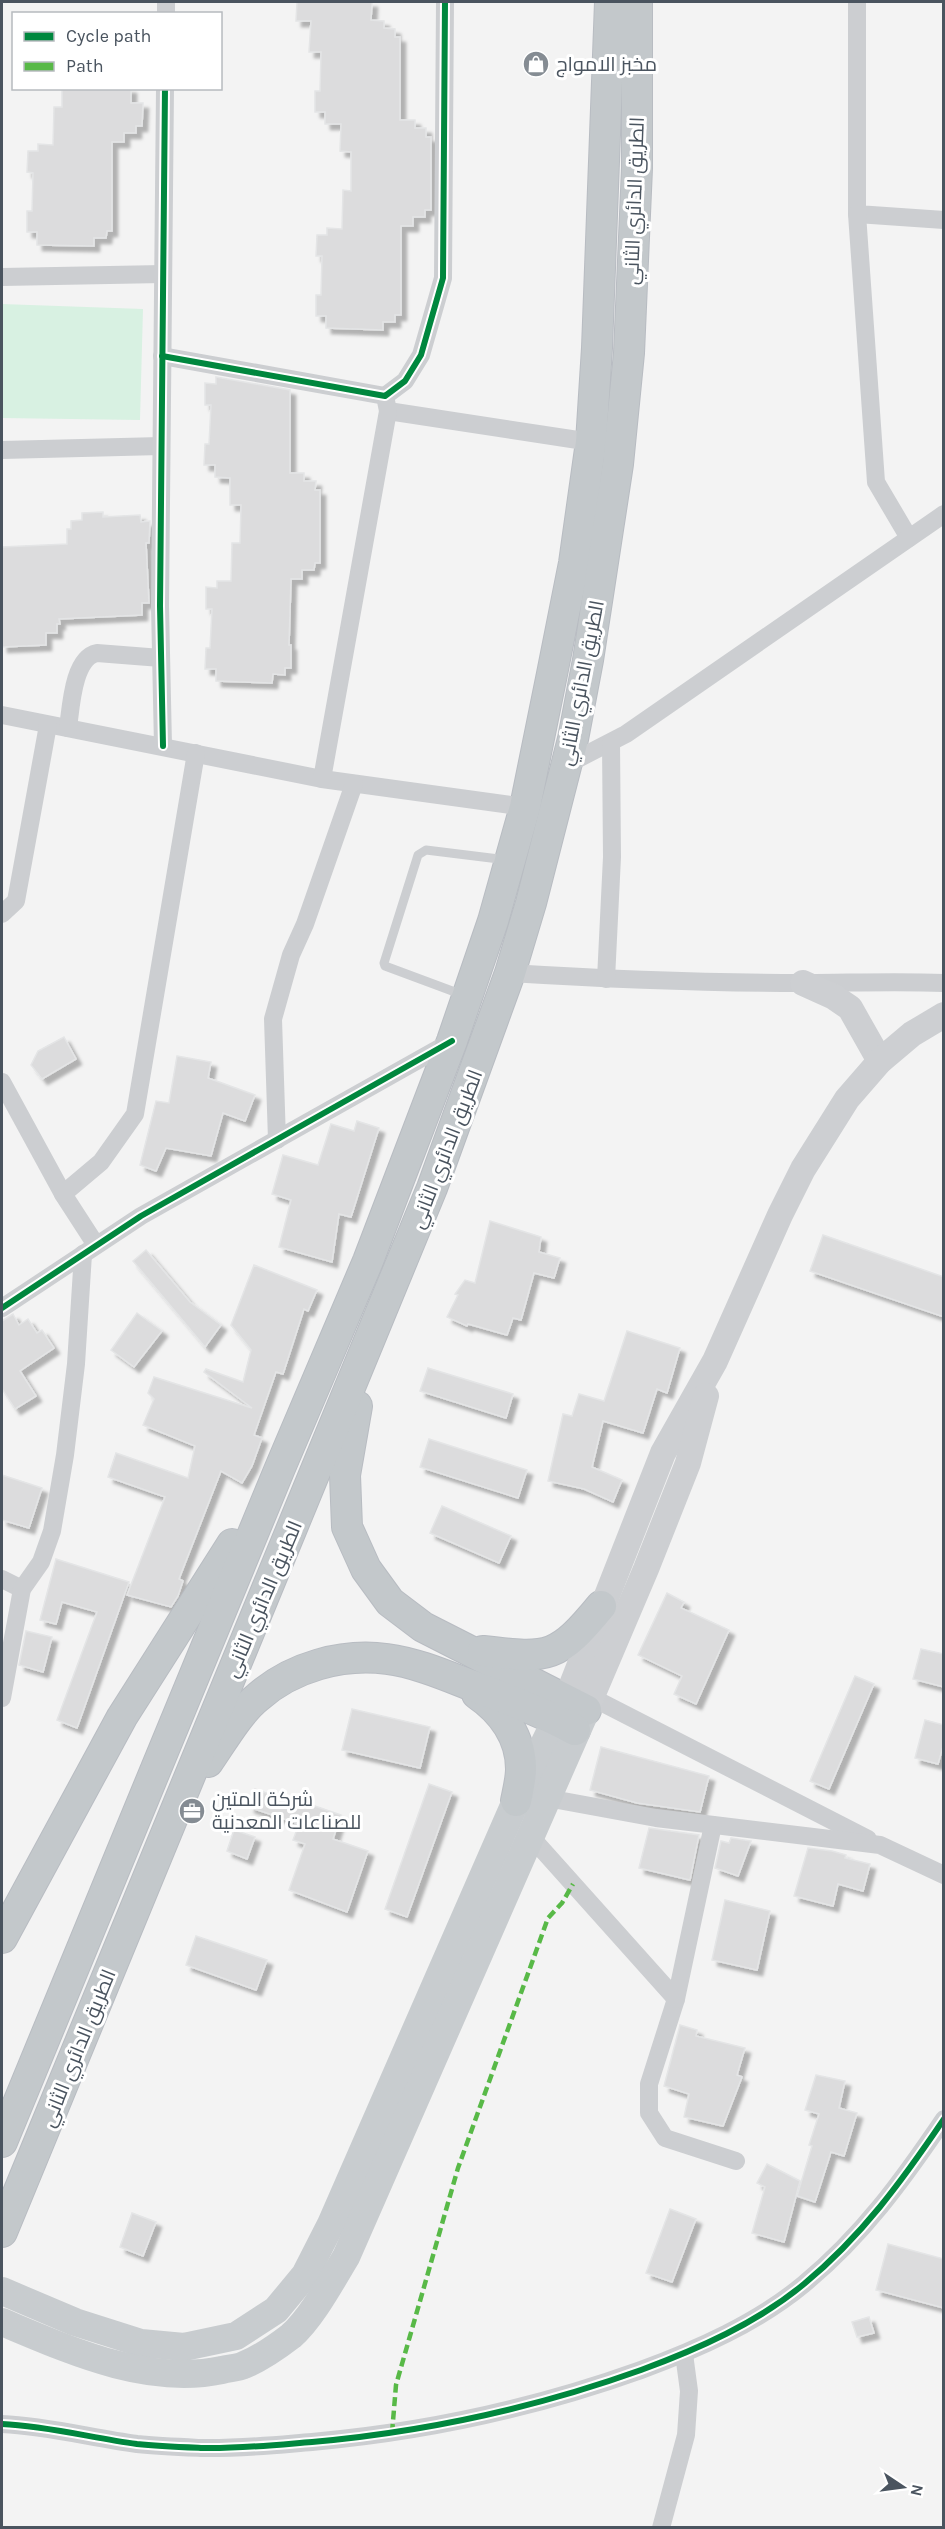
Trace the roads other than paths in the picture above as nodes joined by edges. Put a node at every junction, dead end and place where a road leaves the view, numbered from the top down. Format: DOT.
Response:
graph roads {
  1 [pos="445,2"];
  2 [pos="610,2"];
  3 [pos="637,2"];
  4 [pos="856,2"];
  5 [pos="165,90"];
  6 [pos="858,214"];
  7 [pos="944,220"];
  8 [pos="163,274"];
  9 [pos="2,277"];
  10 [pos="162,356"];
  11 [pos="386,404"];
  12 [pos="591,442"];
  13 [pos="161,446"];
  14 [pos="2,450"];
  15 [pos="944,514"];
  16 [pos="909,538"];
  17 [pos="161,658"];
  18 [pos="2,715"];
  19 [pos="48,725"];
  20 [pos="68,728"];
  21 [pos="611,743"];
  22 [pos="163,746"];
  23 [pos="196,753"];
  24 [pos="566,765"];
  25 [pos="322,779"];
  26 [pos="354,783"];
  27 [pos="525,807"];
  28 [pos="510,861"];
  29 [pos="2,914"];
  30 [pos="510,973"];
  31 [pos="606,979"];
  32 [pos="803,983"];
  33 [pos="944,983"];
  34 [pos="467,996"];
  35 [pos="944,1014"];
  36 [pos="452,1041"];
  37 [pos="880,1061"];
  38 [pos="2,1083"];
  39 [pos="277,1140"];
  40 [pos="63,1194"];
  41 [pos="90,1250"];
  42 [pos="2,1308"];
  43 [pos="376,1328"];
  44 [pos="715,1361"];
  45 [pos="280,1468"];
  46 [pos="2,1579"];
  47 [pos="22,1589"];
  48 [pos="602,1606"];
  49 [pos="466,1649"];
  50 [pos="458,1680"];
  51 [pos="2,1698"];
  52 [pos="575,1712"];
  53 [pos="547,1798"];
  54 [pos="179,1801"];
  55 [pos="516,1801"];
  56 [pos="713,1825"];
  57 [pos="531,1837"];
  58 [pos="880,1845"];
  59 [pos="944,1875"];
  60 [pos="2,1938"];
  61 [pos="676,1999"];
  62 [pos="944,2119"];
  63 [pos="2,2142"];
  64 [pos="736,2161"];
  65 [pos="2,2232"];
  66 [pos="2,2291"];
  67 [pos="2,2322"];
  68 [pos="70,2335"];
  69 [pos="684,2354"];
  70 [pos="2,2411"];
  71 [pos="2,2424"];
  72 [pos="58,2429"];
  73 [pos="661,2528"];
  1 -- 11 [label="street"];
  2 -- 12 [label="highway, الطريق الدائري الثاني"];
  3 -- 24 [label="highway, الطريق الدائري الثاني"];
  4 -- 6 [label="street"];
  5 -- 8 [label="street"];
  6 -- 7 [label="street"];
  6 -- 16 [label="street"];
  8 -- 9 [label="street"];
  8 -- 10 [label="street"];
  10 -- 11 [label="street"];
  10 -- 13 [label="street"];
  11 -- 12 [label="street"];
  11 -- 25 [label="street"];
  12 -- 27 [label="highway, الطريق الدائري الثاني"];
  13 -- 14 [label="street"];
  13 -- 17 [label="street"];
  15 -- 16 [label="street"];
  16 -- 21 [label="street"];
  17 -- 20 [label="street"];
  17 -- 22 [label="street"];
  18 -- 19 [label="street"];
  19 -- 20 [label="street"];
  19 -- 29 [label="street"];
  20 -- 22 [label="street"];
  21 -- 24 [label="street"];
  21 -- 31 [label="street"];
  22 -- 23 [label="street"];
  23 -- 25 [label="street"];
  23 -- 40 [label="street"];
  24 -- 30 [label="highway, الطريق الدائري الثاني"];
  25 -- 26 [label="street"];
  26 -- 27 [label="street"];
  26 -- 39 [label="street"];
  27 -- 28 [label="highway, الطريق الدائري الثاني"];
  28 -- 34 [label="highway, الطريق الدائري الثاني"];
  28 -- 34 [label="lane"];
  30 -- 31 [label="street"];
  30 -- 43 [label="highway, الطريق الدائري الثاني"];
  31 -- 32 [label="street"];
  32 -- 33 [label="street"];
  32 -- 37 [label="main road"];
  34 -- 36 [label="highway, الطريق الدائري الثاني"];
  35 -- 37 [label="main road"];
  36 -- 39 [label="street"];
  36 -- 45 [label="highway, الطريق الدائري الثاني"];
  37 -- 44 [label="main road"];
  38 -- 40 [label="street"];
  39 -- 41 [label="street"];
  40 -- 41 [label="street"];
  41 -- 42 [label="street"];
  41 -- 47 [label="street"];
  43 -- 49 [label="highway"];
  43 -- 54 [label="highway, الطريق الدائري الثاني"];
  44 -- 48 [label="main road"];
  44 -- 52 [label="main road"];
  45 -- 60 [label="highway"];
  45 -- 63 [label="highway, الطريق الدائري الثاني"];
  46 -- 47 [label="street"];
  47 -- 51 [label="street"];
  48 -- 49 [label="highway"];
  48 -- 52 [label="main road"];
  49 -- 52 [label="highway"];
  50 -- 52 [label="highway"];
  50 -- 54 [label="highway"];
  50 -- 55 [label="highway"];
  52 -- 53 [label="main road"];
  52 -- 55 [label="main road"];
  52 -- 58 [label="street"];
  53 -- 56 [label="street"];
  53 -- 57 [label="main road"];
  54 -- 65 [label="highway, الطريق الدائري الثاني"];
  55 -- 68 [label="main road"];
  56 -- 58 [label="street"];
  56 -- 61 [label="street"];
  57 -- 61 [label="street"];
  57 -- 68 [label="main road"];
  58 -- 59 [label="street"];
  61 -- 64 [label="street"];
  62 -- 69 [label="street"];
  66 -- 68 [label="main road"];
  67 -- 68 [label="main road"];
  69 -- 72 [label="street"];
  69 -- 73 [label="street"];
  70 -- 72 [label="street"];
  71 -- 72 [label="street"];
}
